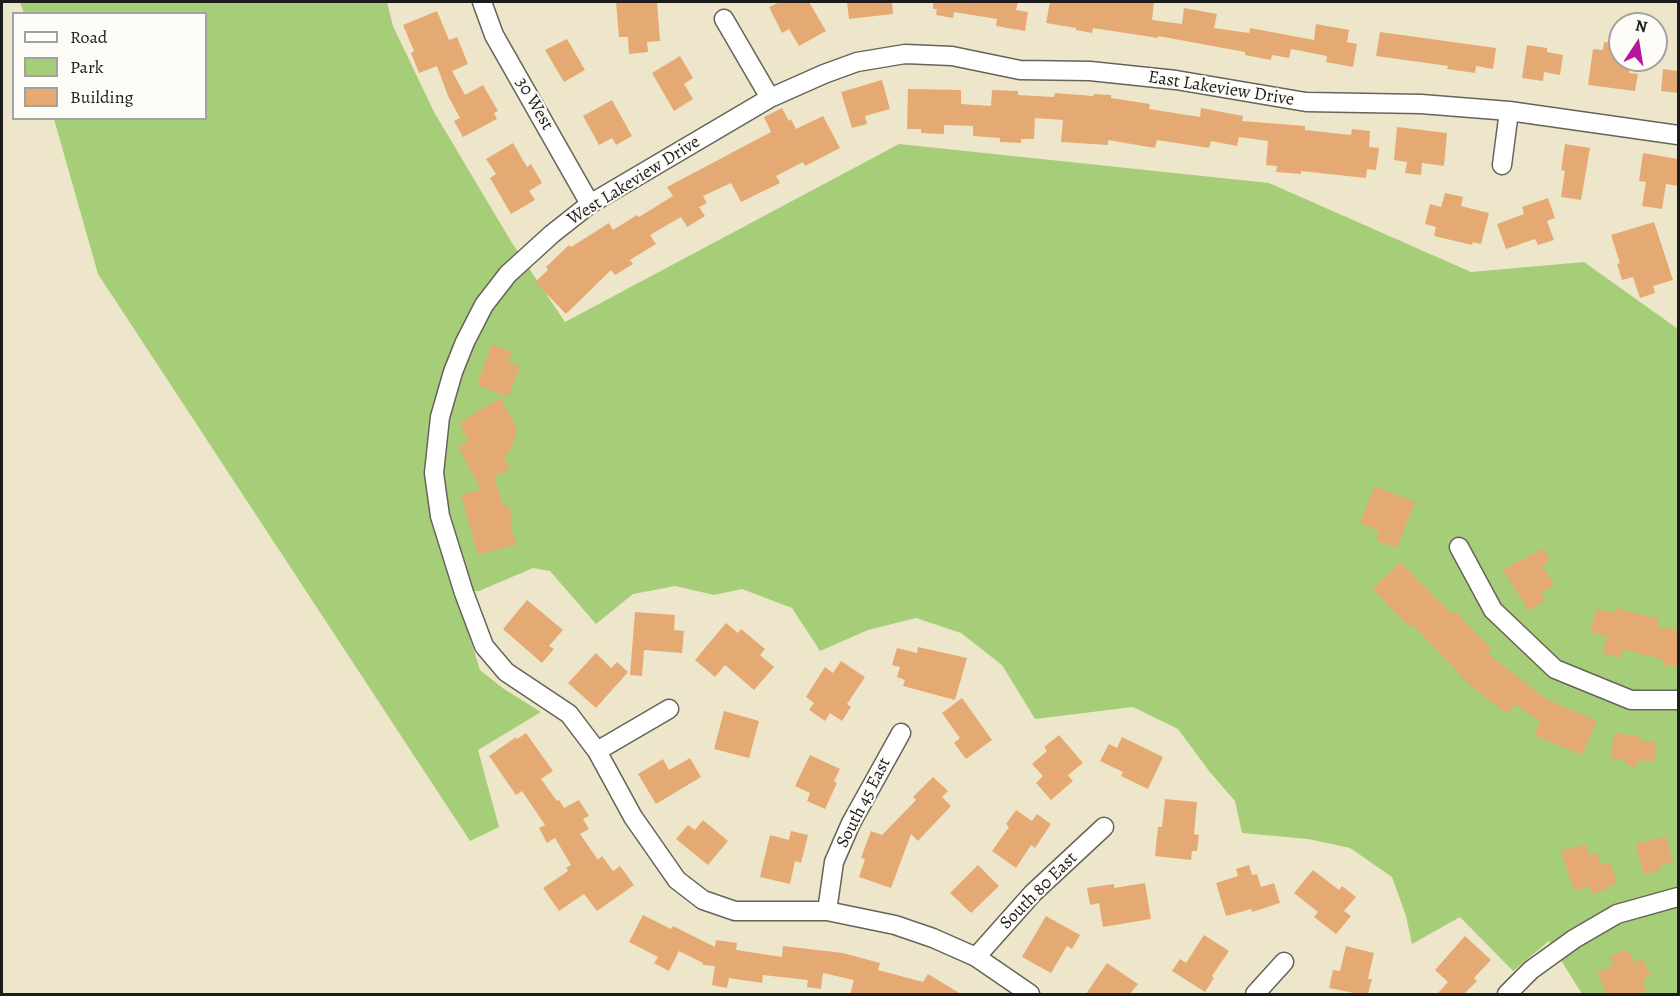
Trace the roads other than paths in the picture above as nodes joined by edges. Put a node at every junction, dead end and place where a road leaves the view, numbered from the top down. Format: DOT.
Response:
graph roads {
  1 [pos="482,2"];
  2 [pos="724,19"];
  3 [pos="770,98"];
  4 [pos="1509,111"];
  5 [pos="1678,135"];
  6 [pos="1502,165"];
  7 [pos="590,204"];
  8 [pos="1459,547"];
  9 [pos="1678,700"];
  10 [pos="669,709"];
  11 [pos="901,733"];
  12 [pos="597,751"];
  13 [pos="1104,827"];
  14 [pos="1678,897"];
  15 [pos="827,911"];
  16 [pos="976,957"];
  17 [pos="1284,962"];
  18 [pos="1030,994"];
  19 [pos="1255,994"];
  20 [pos="1507,994"];
  1 -- 7 [label="street, 30 West"];
  2 -- 3 [label="street"];
  3 -- 4 [label="street, East Lakeview Drive"];
  3 -- 7 [label="street, West Lakeview Drive"];
  4 -- 5 [label="street, East Lakeview Drive"];
  4 -- 6 [label="street"];
  7 -- 12 [label="street, West Lakeview Drive"];
  8 -- 9 [label="street"];
  10 -- 12 [label="street"];
  11 -- 15 [label="street, South 45 East"];
  12 -- 15 [label="street"];
  13 -- 16 [label="street, South 80 East"];
  14 -- 20 [label="street"];
  15 -- 16 [label="street"];
  16 -- 18 [label="street"];
  17 -- 19 [label="street"];
}
